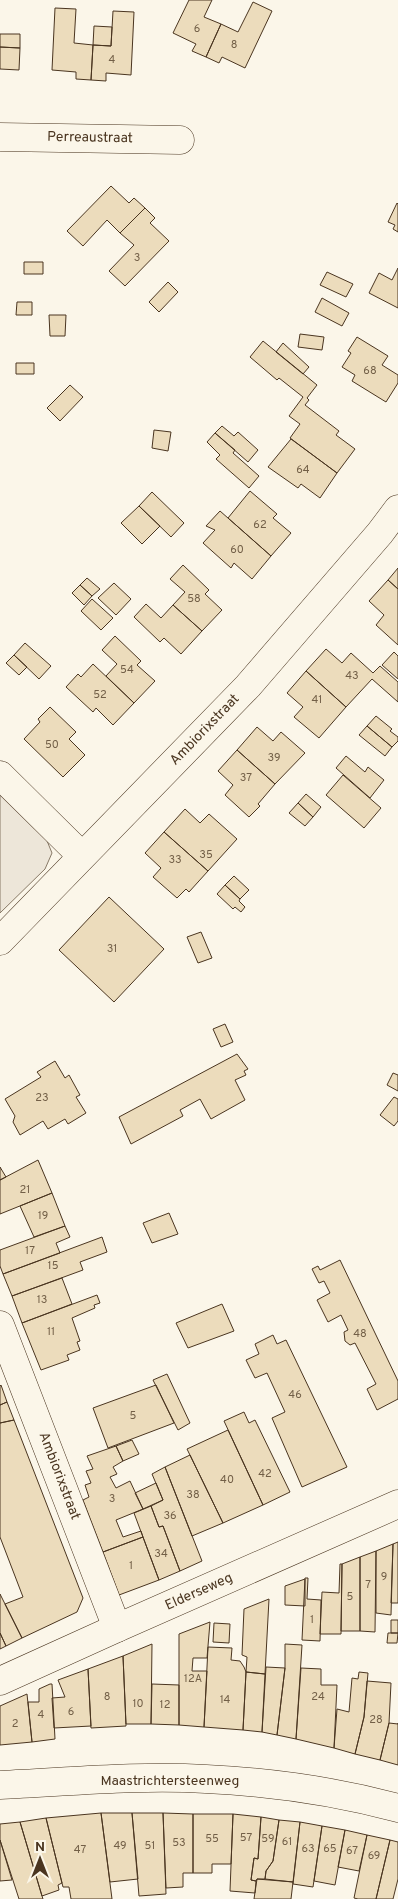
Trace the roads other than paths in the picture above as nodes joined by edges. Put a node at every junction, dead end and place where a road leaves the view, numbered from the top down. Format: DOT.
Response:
graph roads {
  1 [pos="0,137"];
  2 [pos="180,140"];
  3 [pos="398,509"];
  4 [pos="0,775"];
  5 [pos="82,856"];
  6 [pos="0,940"];
  7 [pos="0,1324"];
  8 [pos="398,1504"];
  9 [pos="117,1628"];
  10 [pos="0,1681"];
  11 [pos="0,1785"];
  12 [pos="398,1808"];
  1 -- 2 [label="street, Perreaustraat"];
  3 -- 5 [label="street, Ambiorixstraat"];
  4 -- 5 [label="street"];
  5 -- 6 [label="street, Ambiorixstraat"];
  7 -- 9 [label="street, Ambiorixstraat"];
  8 -- 9 [label="street, Elderseweg"];
  9 -- 10 [label="street, Elderseweg"];
  11 -- 12 [label="street, Maastrichtersteenweg"];
}
